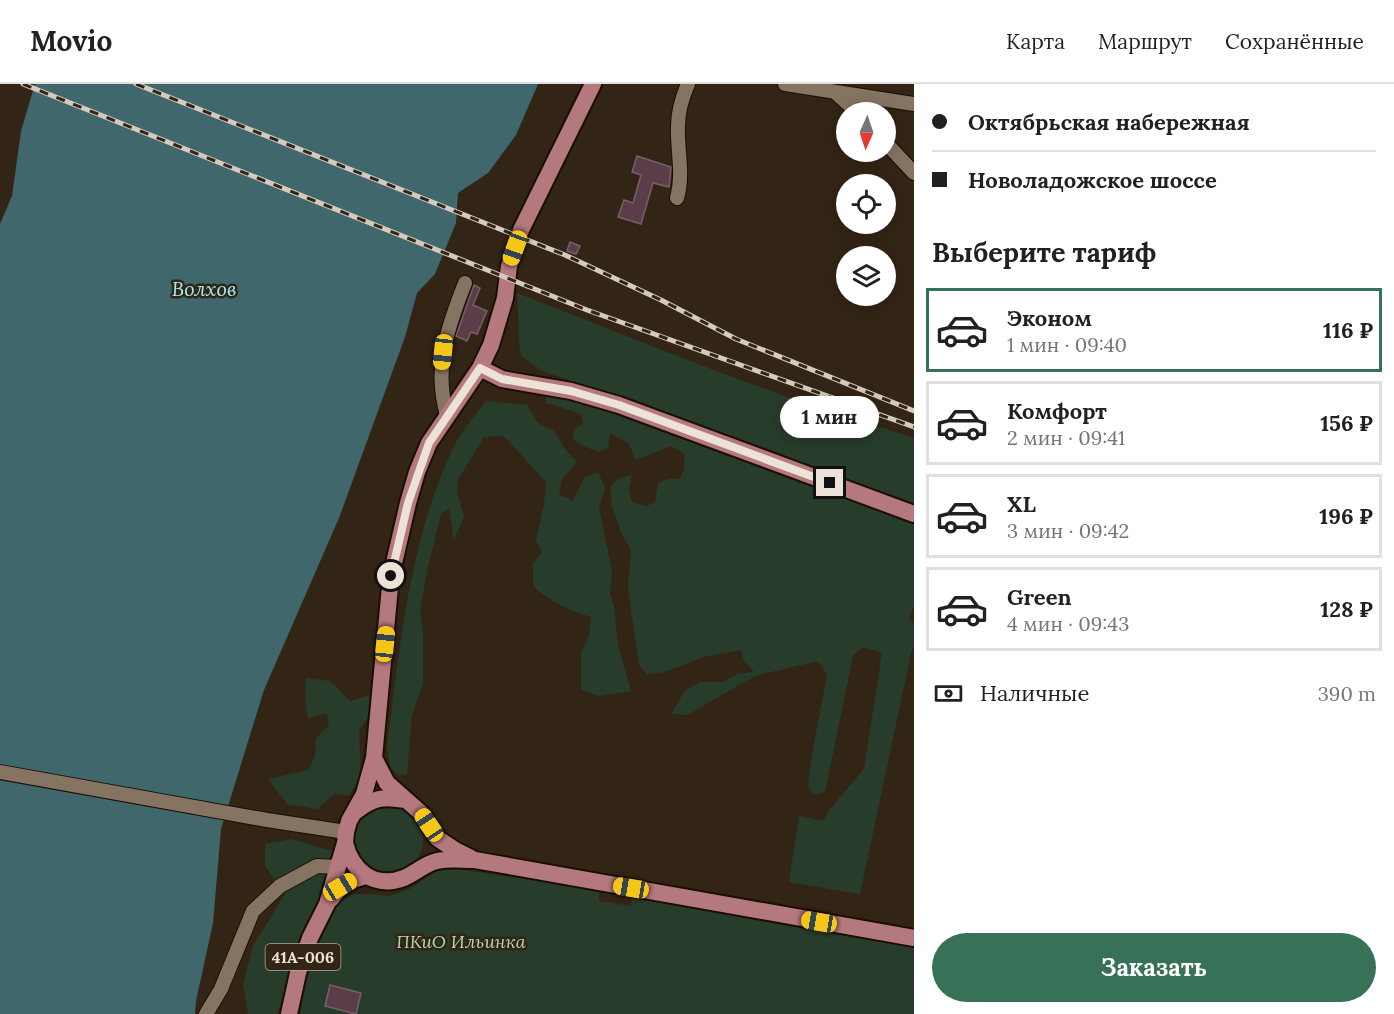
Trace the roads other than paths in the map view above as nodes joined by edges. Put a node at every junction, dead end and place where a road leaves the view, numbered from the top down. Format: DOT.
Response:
graph roads {
  1 [pos="593,84"];
  2 [pos="688,84"];
  3 [pos="785,84"];
  4 [pos="831,88"];
  5 [pos="846,102"];
  6 [pos="914,104"];
  7 [pos="896,153"];
  8 [pos="914,172"];
  9 [pos="677,198"];
  10 [pos="465,283"];
  11 [pos="480,368"];
  12 [pos="447,415"];
  13 [pos="914,514"];
  14 [pos="374,758"];
  15 [pos="0,772"];
  16 [pos="404,800"];
  17 [pos="355,812"];
  18 [pos="421,813"];
  19 [pos="346,837"];
  20 [pos="475,860"];
  21 [pos="338,867"];
  22 [pos="418,869"];
  23 [pos="366,876"];
  24 [pos="327,904"];
  25 [pos="914,939"];
  26 [pos="206,1014"];
  27 [pos="289,1014"];
  1 -- 11 [label="main road, 41А-006"];
  2 -- 9 [label="street"];
  3 -- 4 [label="street"];
  4 -- 5 [label="street"];
  4 -- 6 [label="street"];
  7 -- 8 [label="street"];
  10 -- 12 [label="street"];
  11 -- 12 [label="main road, 41А-006"];
  11 -- 13 [label="main road"];
  12 -- 14 [label="main road, 41А-006"];
  14 -- 16 [label="main road"];
  14 -- 17 [label="main road, 41А-006"];
  15 -- 19 [label="street"];
  16 -- 17 [label="main road"];
  16 -- 18 [label="main road"];
  17 -- 19 [label="main road, 41А-006"];
  18 -- 20 [label="main road"];
  18 -- 22 [label="main road"];
  19 -- 21 [label="main road, 41А-006"];
  19 -- 23 [label="main road"];
  20 -- 22 [label="main road"];
  20 -- 25 [label="main road"];
  21 -- 24 [label="main road, 41А-006"];
  21 -- 26 [label="street"];
  22 -- 23 [label="main road"];
  23 -- 24 [label="main road"];
  24 -- 27 [label="main road, 41А-006"];
}
